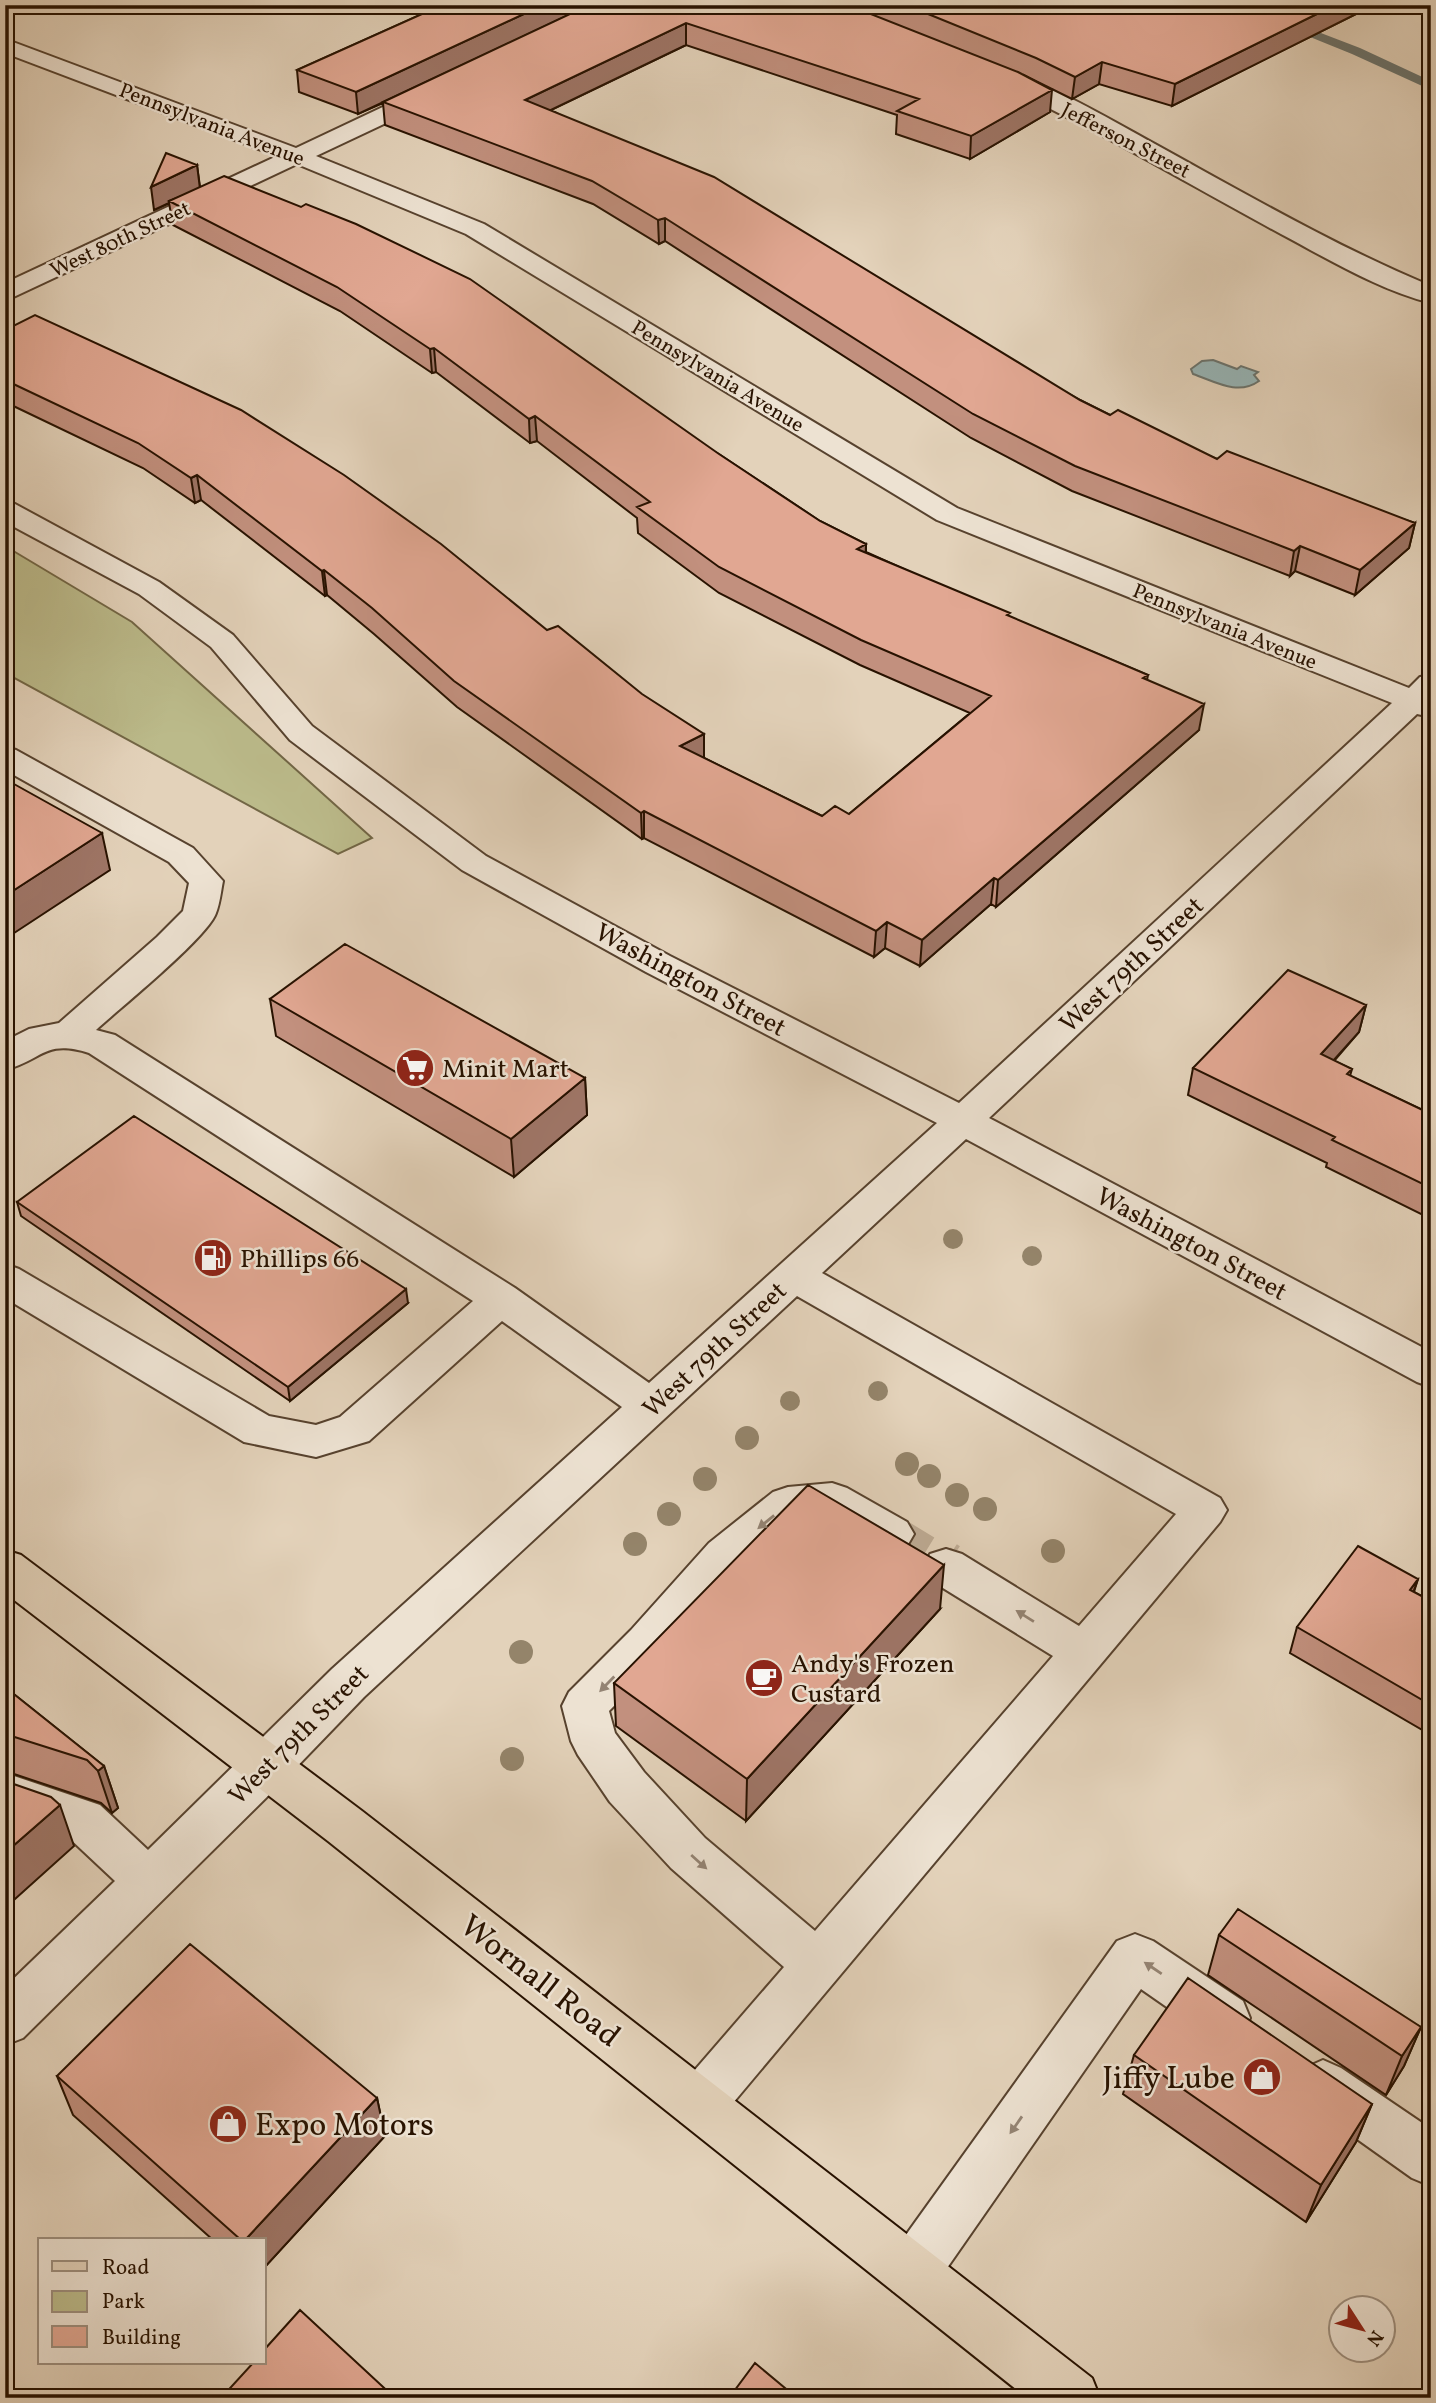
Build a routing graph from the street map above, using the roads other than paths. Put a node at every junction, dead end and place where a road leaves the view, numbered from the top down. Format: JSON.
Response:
{"nodes":[{"id":1,"x":5,"y":45,"type":"edge"},
{"id":2,"x":987,"y":72,"type":"edge"},
{"id":3,"x":456,"y":81,"type":"edge"},
{"id":4,"x":297,"y":156,"type":"junction"},
{"id":5,"x":5,"y":293,"type":"edge"},
{"id":6,"x":1431,"y":295,"type":"edge"},
{"id":7,"x":5,"y":510,"type":"edge"},
{"id":8,"x":1425,"y":698,"type":"edge"},
{"id":9,"x":5,"y":757,"type":"edge"},
{"id":10,"x":70,"y":1033,"type":"junction"},
{"id":11,"x":5,"y":1058,"type":"edge"},
{"id":12,"x":963,"y":1121,"type":"junction"},
{"id":13,"x":794,"y":1276,"type":"junction"},
{"id":14,"x":5,"y":1279,"type":"edge"},
{"id":15,"x":501,"y":1299,"type":"junction"},
{"id":16,"x":1431,"y":1371,"type":"edge"},
{"id":17,"x":652,"y":1407,"type":"junction"},
{"id":18,"x":892,"y":1534,"type":"tunnel mouth"},
{"id":19,"x":946,"y":1567,"type":"tunnel mouth"},
{"id":20,"x":5,"y":1568,"type":"edge"},
{"id":21,"x":1083,"y":1652,"type":"junction"},
{"id":22,"x":267,"y":1766,"type":"junction"},
{"id":23,"x":6,"y":1794,"type":"edge"},
{"id":24,"x":149,"y":1882,"type":"junction"},
{"id":25,"x":818,"y":1965,"type":"junction"},
{"id":26,"x":5,"y":2021,"type":"edge"},
{"id":27,"x":699,"y":2104,"type":"junction"},
{"id":28,"x":1431,"y":2160,"type":"edge"},
{"id":29,"x":912,"y":2272,"type":"junction"},
{"id":30,"x":1072,"y":2398,"type":"edge"}],
"edges":[{"from":1,"to":4,"type":"street","name":"Pennsylvania Avenue"},
{"from":2,"to":6,"type":"street","name":"Jefferson Street"},
{"from":3,"to":4,"type":"street","name":"West 80th Street"},
{"from":4,"to":5,"type":"street","name":"West 80th Street"},
{"from":4,"to":8,"type":"street","name":"Pennsylvania Avenue"},
{"from":7,"to":12,"type":"street","name":"Washington Street"},
{"from":8,"to":12,"type":"street","name":"West 79th Street"},
{"from":9,"to":10,"type":"street"},
{"from":10,"to":11,"type":"street"},
{"from":10,"to":15,"type":"street"},
{"from":12,"to":13,"type":"street","name":"West 79th Street"},
{"from":12,"to":16,"type":"street","name":"Washington Street"},
{"from":13,"to":17,"type":"street","name":"West 79th Street"},
{"from":13,"to":21,"type":"street"},
{"from":14,"to":15,"type":"street"},
{"from":15,"to":17,"type":"street"},
{"from":17,"to":22,"type":"street","name":"West 79th Street"},
{"from":18,"to":25,"type":"street","one_way":true},
{"from":21,"to":19,"type":"street","one_way":true},
{"from":20,"to":22,"type":"main road","name":"Wornall Road"},
{"from":21,"to":25,"type":"street"},
{"from":22,"to":24,"type":"street","name":"West 79th Street"},
{"from":22,"to":27,"type":"main road","name":"Wornall Road"},
{"from":23,"to":24,"type":"street"},
{"from":24,"to":26,"type":"street","name":"West 79th Street"},
{"from":25,"to":27,"type":"street"},
{"from":27,"to":29,"type":"main road","name":"Wornall Road"},
{"from":28,"to":29,"type":"street","one_way":true},
{"from":29,"to":30,"type":"main road","name":"Wornall Road"}]}
